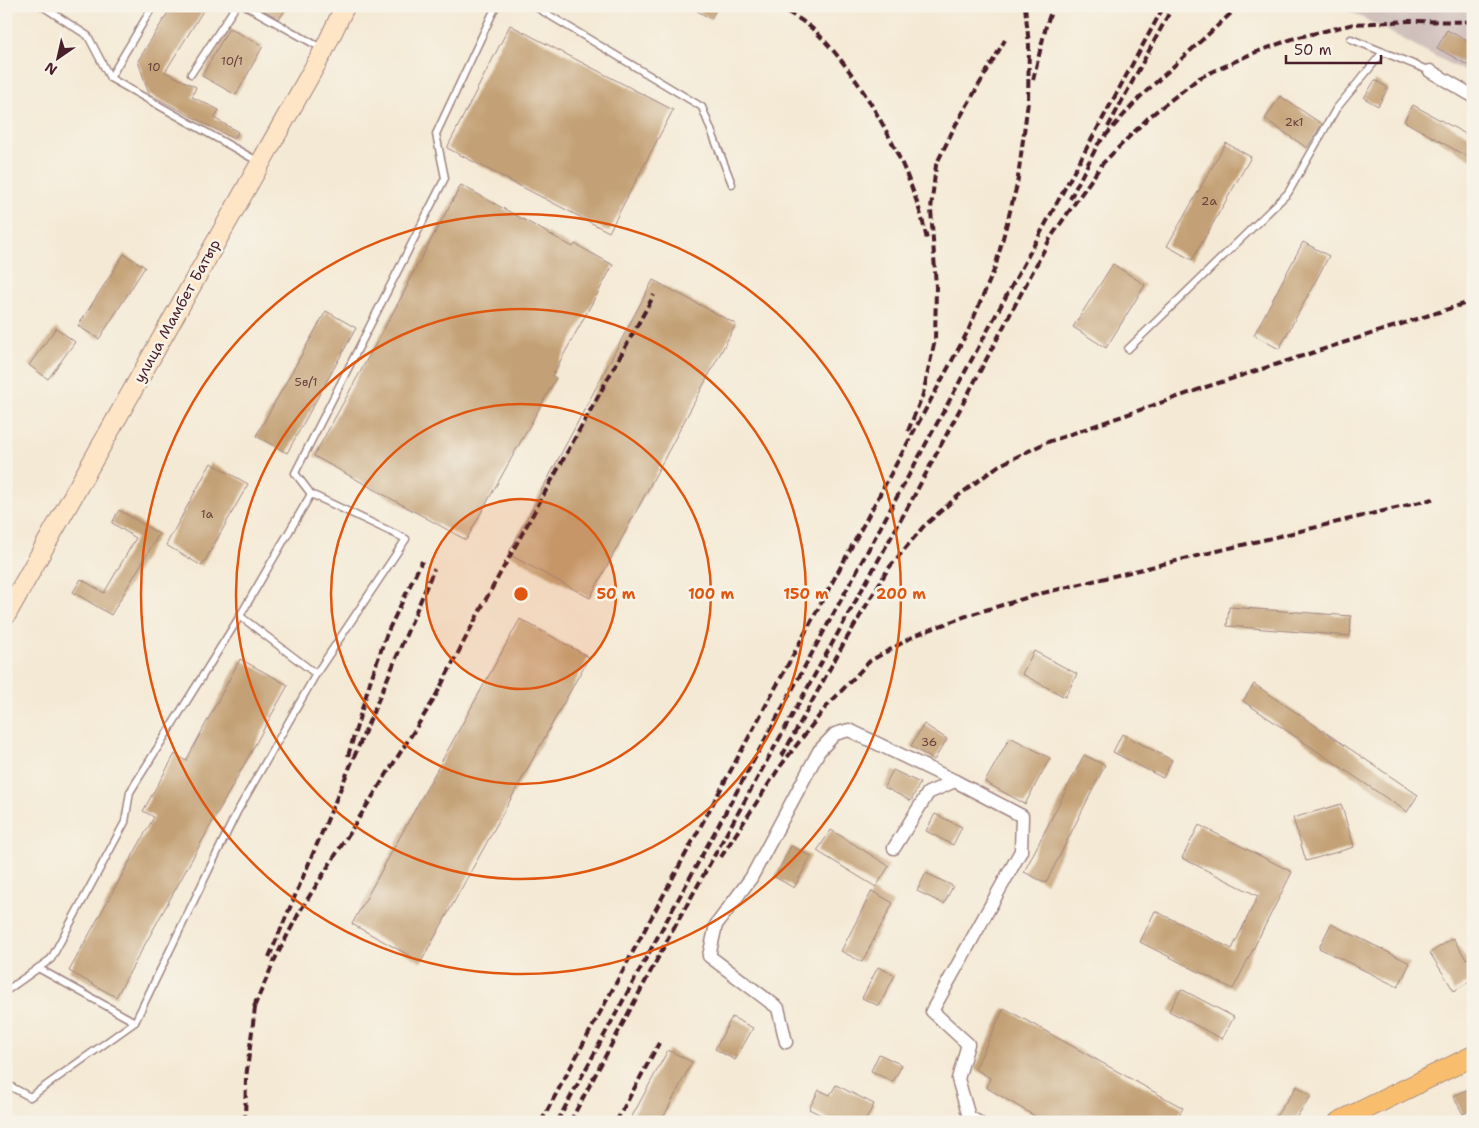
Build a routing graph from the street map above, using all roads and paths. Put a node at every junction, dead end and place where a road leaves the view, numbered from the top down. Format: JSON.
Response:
{"nodes":[{"id":1,"x":42,"y":6,"type":"edge"},
{"id":2,"x":153,"y":6,"type":"edge"},
{"id":3,"x":236,"y":6,"type":"edge"},
{"id":4,"x":246,"y":6,"type":"edge"},
{"id":5,"x":345,"y":6,"type":"edge"},
{"id":6,"x":496,"y":6,"type":"edge"},
{"id":7,"x":534,"y":6,"type":"edge"},
{"id":8,"x":1351,"y":39,"type":"dead end"},
{"id":9,"x":324,"y":50,"type":"junction"},
{"id":10,"x":1383,"y":52,"type":"junction"},
{"id":11,"x":1430,"y":71,"type":"joint"},
{"id":12,"x":191,"y":74,"type":"dead end"},
{"id":13,"x":110,"y":78,"type":"junction"},
{"id":14,"x":1473,"y":96,"type":"edge"},
{"id":15,"x":260,"y":163,"type":"junction"},
{"id":16,"x":732,"y":184,"type":"dead end"},
{"id":17,"x":1128,"y":349,"type":"dead end"},
{"id":18,"x":311,"y":494,"type":"junction"},
{"id":19,"x":6,"y":615,"type":"edge"},
{"id":20,"x":240,"y":616,"type":"junction"},
{"id":21,"x":316,"y":674,"type":"junction"},
{"id":22,"x":954,"y":782,"type":"junction"},
{"id":23,"x":894,"y":848,"type":"dead end"},
{"id":24,"x":38,"y":968,"type":"junction"},
{"id":25,"x":6,"y":991,"type":"edge"},
{"id":26,"x":135,"y":1022,"type":"junction"},
{"id":27,"x":786,"y":1042,"type":"dead end"},
{"id":28,"x":1473,"y":1056,"type":"edge"},
{"id":29,"x":6,"y":1084,"type":"edge"},
{"id":30,"x":978,"y":1122,"type":"edge"},
{"id":31,"x":1339,"y":1122,"type":"edge"}],
"edges":[{"from":1,"to":13,"type":"lane"},
{"from":2,"to":13,"type":"lane"},
{"from":3,"to":12,"type":"lane"},
{"from":4,"to":9,"type":"lane"},
{"from":5,"to":9,"type":"main road","name":"улица Мамбет Батыр"},
{"from":6,"to":18,"type":"lane"},
{"from":7,"to":16,"type":"lane"},
{"from":8,"to":10,"type":"lane"},
{"from":9,"to":15,"type":"main road","name":"улица Мамбет Батыр"},
{"from":10,"to":11,"type":"lane"},
{"from":10,"to":17,"type":"lane"},
{"from":11,"to":14,"type":"street"},
{"from":13,"to":15,"type":"lane"},
{"from":15,"to":19,"type":"main road","name":"улица Мамбет Батыр"},
{"from":18,"to":20,"type":"lane"},
{"from":18,"to":21,"type":"lane"},
{"from":20,"to":21,"type":"lane"},
{"from":20,"to":24,"type":"lane"},
{"from":21,"to":26,"type":"lane"},
{"from":22,"to":23,"type":"street"},
{"from":22,"to":27,"type":"street"},
{"from":22,"to":30,"type":"street"},
{"from":24,"to":25,"type":"lane"},
{"from":24,"to":26,"type":"lane"},
{"from":26,"to":29,"type":"lane"},
{"from":28,"to":31,"type":"main road"}]}
